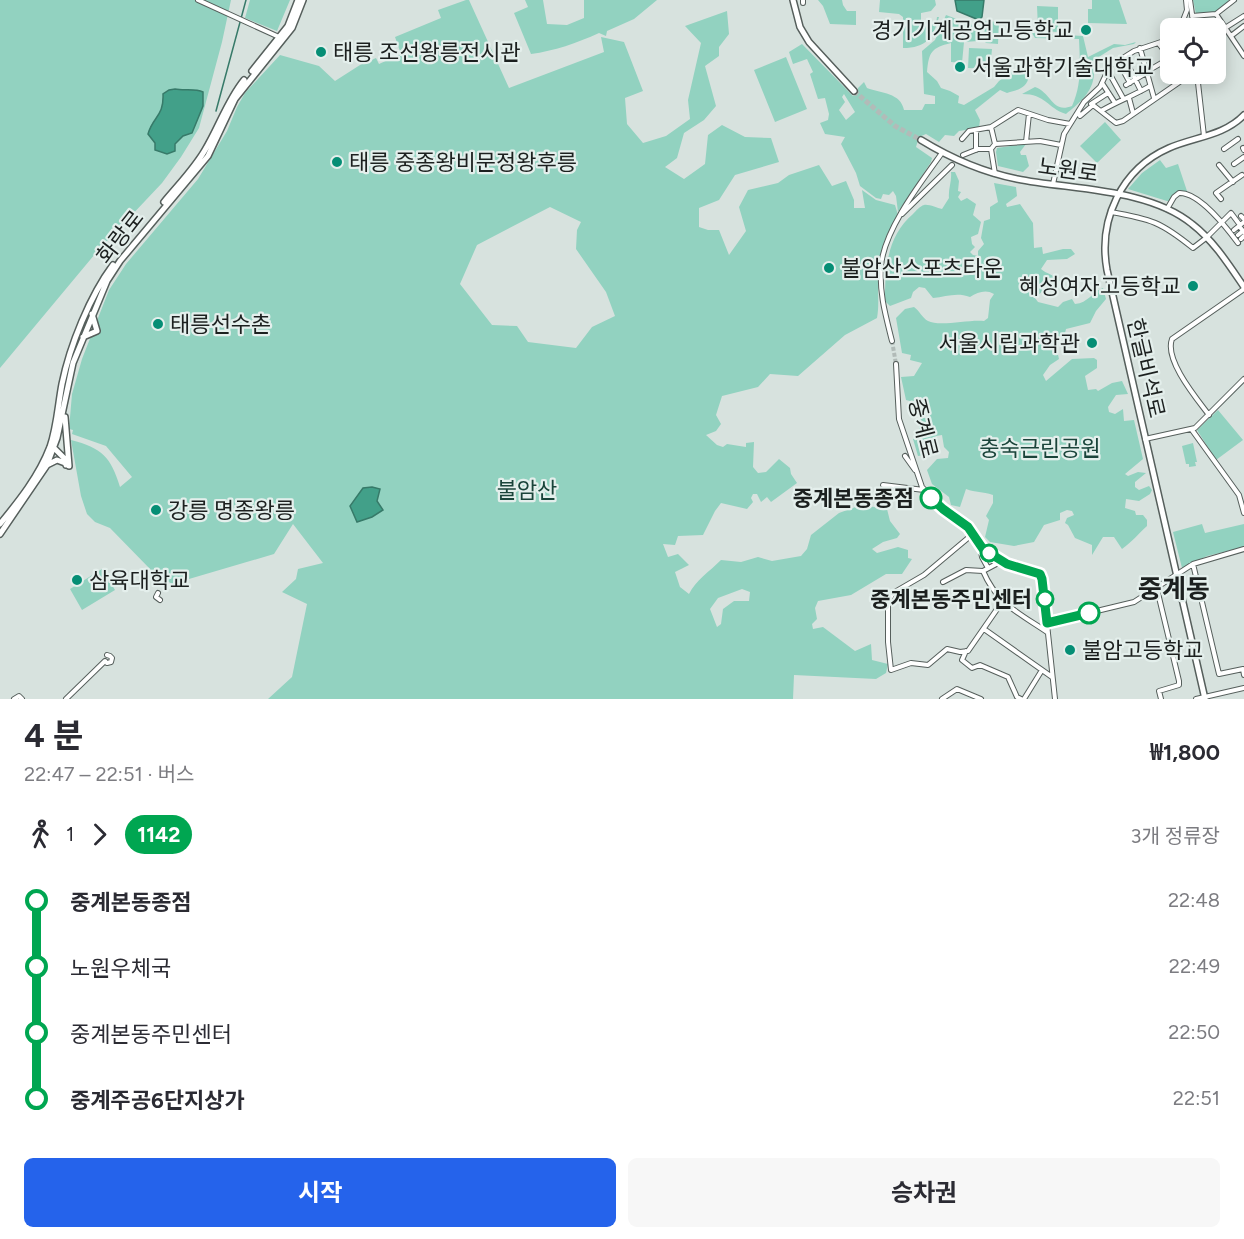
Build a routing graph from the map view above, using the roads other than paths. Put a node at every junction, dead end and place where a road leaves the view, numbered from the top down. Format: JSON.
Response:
{"nodes":[{"id":1,"x":198,"y":0,"type":"edge"},
{"id":2,"x":301,"y":0,"type":"edge"},
{"id":3,"x":793,"y":0,"type":"edge"},
{"id":4,"x":1188,"y":0,"type":"edge"},
{"id":5,"x":1231,"y":1,"type":"edge"},
{"id":6,"x":1216,"y":14,"type":"junction"},
{"id":7,"x":1192,"y":16,"type":"joint"},
{"id":8,"x":1244,"y":16,"type":"edge"},
{"id":9,"x":1184,"y":18,"type":"edge"},
{"id":10,"x":1219,"y":18,"type":"edge"},
{"id":11,"x":1244,"y":26,"type":"edge"},
{"id":12,"x":1226,"y":27,"type":"edge"},
{"id":13,"x":1226,"y":29,"type":"edge"},
{"id":14,"x":1231,"y":36,"type":"junction"},
{"id":15,"x":281,"y":38,"type":"junction"},
{"id":16,"x":1159,"y":44,"type":"edge"},
{"id":17,"x":1140,"y":48,"type":"junction"},
{"id":18,"x":1244,"y":56,"type":"edge"},
{"id":19,"x":1160,"y":64,"type":"edge"},
{"id":20,"x":1108,"y":71,"type":"junction"},
{"id":21,"x":1146,"y":72,"type":"junction"},
{"id":22,"x":1136,"y":79,"type":"junction"},
{"id":23,"x":1102,"y":83,"type":"junction"},
{"id":24,"x":1176,"y":84,"type":"edge"},
{"id":25,"x":1198,"y":84,"type":"edge"},
{"id":26,"x":1150,"y":86,"type":"junction"},
{"id":27,"x":854,"y":91,"type":"tunnel mouth"},
{"id":28,"x":1141,"y":91,"type":"junction"},
{"id":29,"x":1108,"y":93,"type":"junction"},
{"id":30,"x":1123,"y":98,"type":"junction"},
{"id":31,"x":1129,"y":98,"type":"junction"},
{"id":32,"x":1154,"y":98,"type":"junction"},
{"id":33,"x":1087,"y":99,"type":"junction"},
{"id":34,"x":1115,"y":103,"type":"junction"},
{"id":35,"x":1092,"y":105,"type":"junction"},
{"id":36,"x":1077,"y":111,"type":"junction"},
{"id":37,"x":1101,"y":111,"type":"junction"},
{"id":38,"x":1133,"y":113,"type":"junction"},
{"id":39,"x":1029,"y":114,"type":"junction"},
{"id":40,"x":1244,"y":115,"type":"edge"},
{"id":41,"x":1070,"y":124,"type":"junction"},
{"id":42,"x":991,"y":127,"type":"junction"},
{"id":43,"x":976,"y":130,"type":"junction"},
{"id":44,"x":1204,"y":136,"type":"junction"},
{"id":45,"x":962,"y":139,"type":"dead end"},
{"id":46,"x":1239,"y":139,"type":"dead end"},
{"id":47,"x":921,"y":140,"type":"tunnel mouth"},
{"id":48,"x":1026,"y":142,"type":"junction"},
{"id":49,"x":995,"y":144,"type":"junction"},
{"id":50,"x":1061,"y":145,"type":"junction"},
{"id":51,"x":991,"y":149,"type":"junction"},
{"id":52,"x":1224,"y":149,"type":"dead end"},
{"id":53,"x":976,"y":150,"type":"junction"},
{"id":54,"x":942,"y":153,"type":"junction"},
{"id":55,"x":963,"y":155,"type":"dead end"},
{"id":56,"x":1244,"y":157,"type":"edge"},
{"id":57,"x":1234,"y":164,"type":"dead end"},
{"id":58,"x":952,"y":165,"type":"dead end"},
{"id":59,"x":1219,"y":165,"type":"dead end"},
{"id":60,"x":995,"y":174,"type":"junction"},
{"id":61,"x":1242,"y":175,"type":"dead end"},
{"id":62,"x":1233,"y":182,"type":"junction"},
{"id":63,"x":1053,"y":184,"type":"junction"},
{"id":64,"x":1118,"y":194,"type":"junction"},
{"id":65,"x":1221,"y":199,"type":"dead end"},
{"id":66,"x":1167,"y":209,"type":"junction"},
{"id":67,"x":1111,"y":212,"type":"junction"},
{"id":68,"x":902,"y":215,"type":"junction"},
{"id":69,"x":1222,"y":222,"type":"junction"},
{"id":70,"x":1242,"y":222,"type":"edge"},
{"id":71,"x":1234,"y":230,"type":"dead end"},
{"id":72,"x":1241,"y":236,"type":"edge"},
{"id":73,"x":1206,"y":238,"type":"junction"},
{"id":74,"x":1244,"y":288,"type":"edge"},
{"id":75,"x":93,"y":298,"type":"junction"},
{"id":76,"x":92,"y":315,"type":"junction"},
{"id":77,"x":80,"y":337,"type":"junction"},
{"id":78,"x":892,"y":341,"type":"tunnel mouth"},
{"id":79,"x":896,"y":364,"type":"tunnel mouth"},
{"id":80,"x":1244,"y":379,"type":"edge"},
{"id":81,"x":65,"y":396,"type":"junction"},
{"id":82,"x":1209,"y":415,"type":"junction"},
{"id":83,"x":1192,"y":430,"type":"junction"},
{"id":84,"x":53,"y":437,"type":"junction"},
{"id":85,"x":1146,"y":439,"type":"junction"},
{"id":86,"x":54,"y":450,"type":"junction"},
{"id":87,"x":905,"y":456,"type":"dead end"},
{"id":88,"x":45,"y":458,"type":"junction"},
{"id":89,"x":47,"y":465,"type":"junction"},
{"id":90,"x":68,"y":467,"type":"junction"},
{"id":91,"x":916,"y":471,"type":"junction"},
{"id":92,"x":883,"y":485,"type":"dead end"},
{"id":93,"x":925,"y":491,"type":"junction"},
{"id":94,"x":1244,"y":492,"type":"edge"},
{"id":95,"x":1239,"y":495,"type":"junction"},
{"id":96,"x":1244,"y":513,"type":"edge"},
{"id":97,"x":9,"y":517,"type":"junction"},
{"id":98,"x":0,"y":526,"type":"edge"},
{"id":99,"x":974,"y":533,"type":"junction"},
{"id":100,"x":0,"y":534,"type":"edge"},
{"id":101,"x":0,"y":540,"type":"edge"},
{"id":102,"x":980,"y":545,"type":"junction"},
{"id":103,"x":1244,"y":549,"type":"edge"},
{"id":104,"x":1002,"y":561,"type":"junction"},
{"id":105,"x":1193,"y":564,"type":"junction"},
{"id":106,"x":986,"y":570,"type":"junction"},
{"id":107,"x":1177,"y":574,"type":"junction"},
{"id":108,"x":943,"y":582,"type":"dead end"},
{"id":109,"x":1157,"y":588,"type":"junction"},
{"id":110,"x":158,"y":593,"type":"dead end"},
{"id":111,"x":160,"y":600,"type":"dead end"},
{"id":112,"x":1002,"y":602,"type":"junction"},
{"id":113,"x":1047,"y":623,"type":"junction"},
{"id":114,"x":984,"y":629,"type":"junction"},
{"id":115,"x":1048,"y":633,"type":"junction"},
{"id":116,"x":966,"y":651,"type":"junction"},
{"id":117,"x":105,"y":661,"type":"dead end"},
{"id":118,"x":1042,"y":670,"type":"junction"},
{"id":119,"x":1244,"y":675,"type":"edge"},
{"id":120,"x":1053,"y":678,"type":"junction"},
{"id":121,"x":1244,"y":688,"type":"edge"},
{"id":122,"x":961,"y":690,"type":"junction"},
{"id":123,"x":1021,"y":698,"type":"edge"},
{"id":124,"x":1205,"y":698,"type":"edge"},
{"id":125,"x":14,"y":699,"type":"edge"},
{"id":126,"x":22,"y":699,"type":"edge"},
{"id":127,"x":66,"y":699,"type":"edge"},
{"id":128,"x":942,"y":699,"type":"edge"},
{"id":129,"x":960,"y":699,"type":"edge"},
{"id":130,"x":981,"y":699,"type":"edge"},
{"id":131,"x":1055,"y":699,"type":"edge"},
{"id":132,"x":1161,"y":699,"type":"edge"},
{"id":133,"x":1196,"y":699,"type":"edge"}],
"edges":[{"from":1,"to":15,"type":"street"},
{"from":2,"to":15,"type":"main road","name":"화랑로"},
{"from":3,"to":27,"type":"main road"},
{"from":4,"to":7,"type":"street"},
{"from":4,"to":9,"type":"street"},
{"from":5,"to":6,"type":"street"},
{"from":6,"to":7,"type":"street"},
{"from":6,"to":10,"type":"street"},
{"from":8,"to":12,"type":"street"},
{"from":11,"to":14,"type":"street"},
{"from":13,"to":14,"type":"street"},
{"from":14,"to":18,"type":"street"},
{"from":15,"to":75,"type":"main road","name":"화랑로"},
{"from":15,"to":76,"type":"main road","name":"화랑로"},
{"from":16,"to":17,"type":"street"},
{"from":17,"to":20,"type":"street"},
{"from":17,"to":21,"type":"street"},
{"from":19,"to":21,"type":"street"},
{"from":20,"to":23,"type":"street"},
{"from":20,"to":30,"type":"street"},
{"from":21,"to":22,"type":"street"},
{"from":21,"to":26,"type":"street"},
{"from":22,"to":22,"type":"street"},
{"from":22,"to":28,"type":"street"},
{"from":23,"to":29,"type":"street"},
{"from":23,"to":33,"type":"street"},
{"from":24,"to":32,"type":"street"},
{"from":25,"to":44,"type":"street"},
{"from":26,"to":28,"type":"street"},
{"from":26,"to":32,"type":"street"},
{"from":28,"to":31,"type":"street"},
{"from":29,"to":34,"type":"street"},
{"from":29,"to":35,"type":"street"},
{"from":30,"to":31,"type":"street"},
{"from":30,"to":34,"type":"street"},
{"from":31,"to":38,"type":"street"},
{"from":32,"to":38,"type":"street"},
{"from":33,"to":35,"type":"street"},
{"from":33,"to":36,"type":"street"},
{"from":34,"to":37,"type":"street"},
{"from":35,"to":36,"type":"street"},
{"from":35,"to":37,"type":"street"},
{"from":36,"to":41,"type":"street"},
{"from":37,"to":38,"type":"street"},
{"from":39,"to":41,"type":"street"},
{"from":39,"to":42,"type":"street"},
{"from":39,"to":48,"type":"street"},
{"from":40,"to":44,"type":"main road","name":"한글비석로"},
{"from":41,"to":50,"type":"street"},
{"from":42,"to":43,"type":"street"},
{"from":42,"to":49,"type":"street"},
{"from":43,"to":45,"type":"street"},
{"from":43,"to":53,"type":"street"},
{"from":44,"to":64,"type":"main road","name":"한글비석로"},
{"from":46,"to":52,"type":"street"},
{"from":47,"to":54,"type":"main road","name":"노원로"},
{"from":48,"to":49,"type":"street"},
{"from":48,"to":50,"type":"street"},
{"from":49,"to":51,"type":"street"},
{"from":50,"to":63,"type":"street"},
{"from":51,"to":53,"type":"street"},
{"from":51,"to":60,"type":"street"},
{"from":53,"to":55,"type":"street"},
{"from":54,"to":60,"type":"main road","name":"노원로"},
{"from":54,"to":68,"type":"street"},
{"from":56,"to":57,"type":"street"},
{"from":58,"to":68,"type":"street"},
{"from":59,"to":62,"type":"street"},
{"from":60,"to":63,"type":"main road","name":"노원로"},
{"from":61,"to":62,"type":"street"},
{"from":62,"to":65,"type":"street"},
{"from":63,"to":64,"type":"main road","name":"노원로"},
{"from":64,"to":66,"type":"main road","name":"노원로"},
{"from":64,"to":67,"type":"main road","name":"한글비석로"},
{"from":66,"to":69,"type":"street"},
{"from":66,"to":73,"type":"main road","name":"노원로"},
{"from":67,"to":73,"type":"street"},
{"from":67,"to":85,"type":"main road","name":"한글비석로"},
{"from":68,"to":78,"type":"street"},
{"from":69,"to":70,"type":"street"},
{"from":69,"to":72,"type":"street"},
{"from":69,"to":73,"type":"street"},
{"from":70,"to":71,"type":"street"},
{"from":70,"to":72,"type":"street"},
{"from":73,"to":74,"type":"main road","name":"노원로"},
{"from":74,"to":82,"type":"street"},
{"from":75,"to":76,"type":"main road"},
{"from":75,"to":77,"type":"main road","name":"화랑로"},
{"from":76,"to":77,"type":"main road","name":"화랑로"},
{"from":76,"to":77,"type":"main road"},
{"from":77,"to":81,"type":"main road"},
{"from":77,"to":84,"type":"main road","name":"화랑로"},
{"from":79,"to":91,"type":"street","name":"중계로"},
{"from":80,"to":82,"type":"street"},
{"from":81,"to":86,"type":"main road"},
{"from":81,"to":90,"type":"main road"},
{"from":82,"to":83,"type":"street"},
{"from":83,"to":85,"type":"street"},
{"from":83,"to":95,"type":"street"},
{"from":84,"to":86,"type":"main road"},
{"from":84,"to":88,"type":"main road","name":"화랑로"},
{"from":85,"to":107,"type":"main road","name":"한글비석로"},
{"from":86,"to":88,"type":"main road"},
{"from":86,"to":89,"type":"main road"},
{"from":86,"to":90,"type":"main road"},
{"from":87,"to":91,"type":"street"},
{"from":88,"to":97,"type":"main road","name":"화랑로"},
{"from":89,"to":90,"type":"main road"},
{"from":89,"to":97,"type":"main road"},
{"from":91,"to":93,"type":"street","name":"중계로"},
{"from":92,"to":93,"type":"street"},
{"from":93,"to":99,"type":"street","name":"중계로"},
{"from":94,"to":95,"type":"street"},
{"from":95,"to":96,"type":"street"},
{"from":97,"to":98,"type":"main road"},
{"from":97,"to":100,"type":"main road"},
{"from":97,"to":101,"type":"main road"},
{"from":99,"to":102,"type":"street","name":"중계로"},
{"from":99,"to":116,"type":"street"},
{"from":102,"to":104,"type":"street","name":"중계로"},
{"from":102,"to":106,"type":"street","name":"중계로"},
{"from":103,"to":105,"type":"street"},
{"from":104,"to":106,"type":"street"},
{"from":104,"to":113,"type":"street","name":"중계로"},
{"from":105,"to":107,"type":"street"},
{"from":105,"to":119,"type":"street"},
{"from":106,"to":108,"type":"street"},
{"from":106,"to":112,"type":"street","name":"중계로"},
{"from":107,"to":109,"type":"street"},
{"from":107,"to":124,"type":"main road","name":"한글비석로"},
{"from":109,"to":113,"type":"street"},
{"from":109,"to":132,"type":"street"},
{"from":110,"to":111,"type":"street"},
{"from":112,"to":114,"type":"street"},
{"from":112,"to":115,"type":"street"},
{"from":113,"to":115,"type":"street","name":"중계로"},
{"from":114,"to":116,"type":"street"},
{"from":114,"to":118,"type":"street"},
{"from":115,"to":120,"type":"street","name":"중계로"},
{"from":116,"to":123,"type":"street"},
{"from":117,"to":127,"type":"street"},
{"from":118,"to":120,"type":"street"},
{"from":118,"to":123,"type":"street"},
{"from":120,"to":131,"type":"street","name":"중계로"},
{"from":121,"to":124,"type":"street"},
{"from":122,"to":128,"type":"street"},
{"from":122,"to":129,"type":"street"},
{"from":122,"to":130,"type":"street"},
{"from":124,"to":133,"type":"street"},
{"from":125,"to":126,"type":"street"}]}
